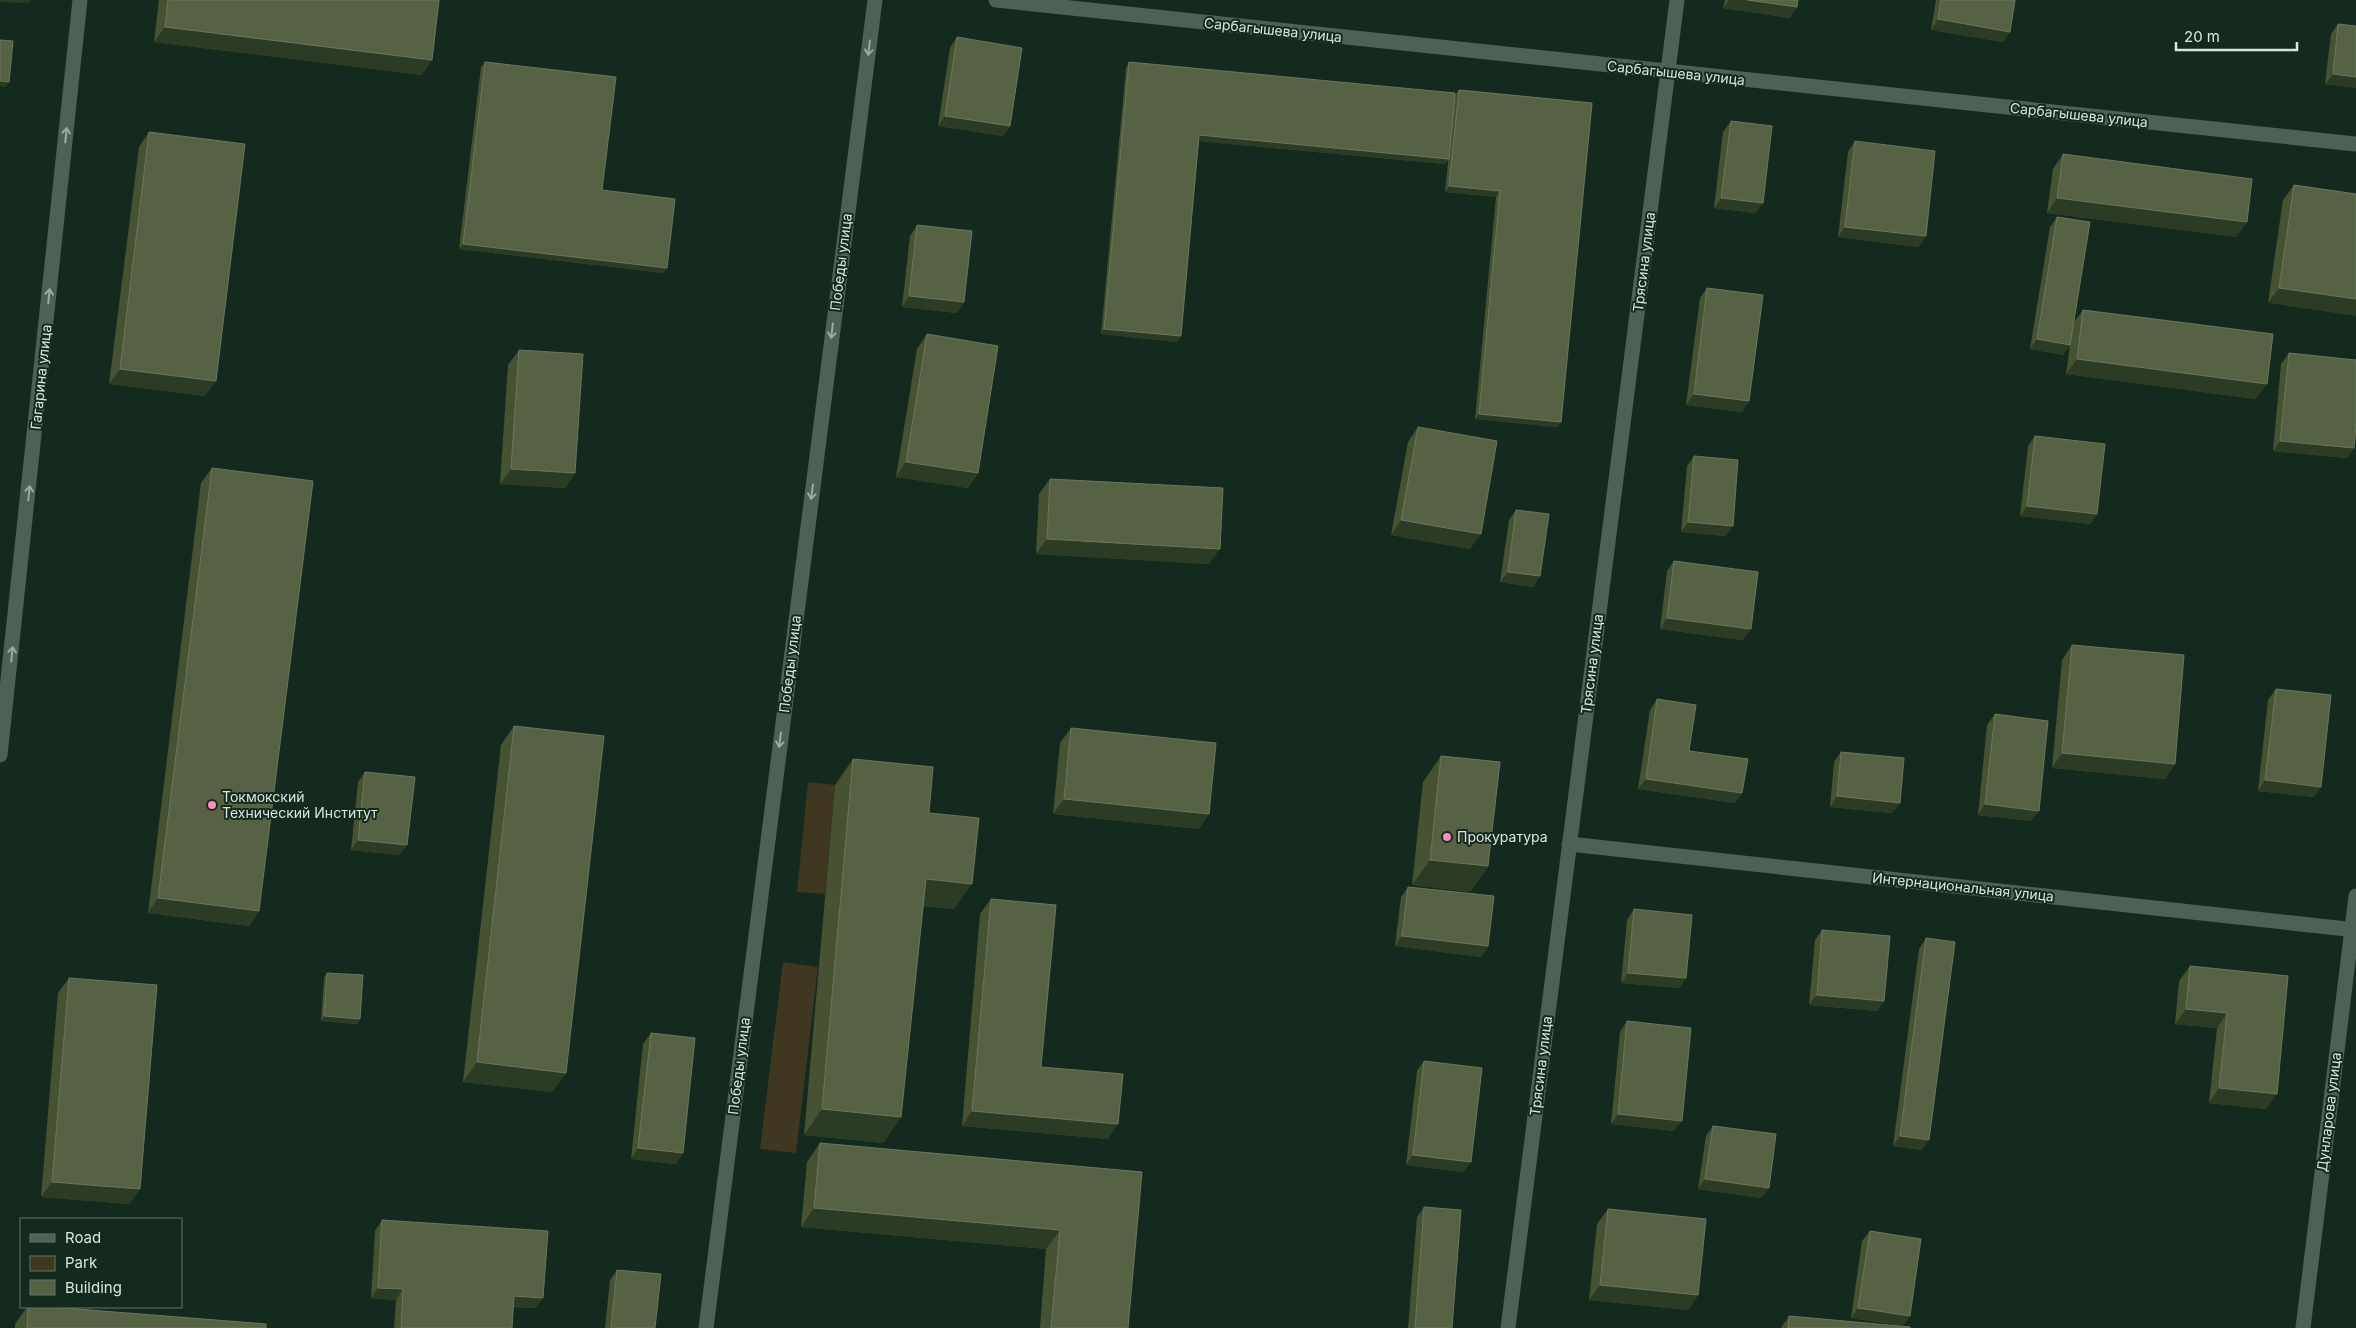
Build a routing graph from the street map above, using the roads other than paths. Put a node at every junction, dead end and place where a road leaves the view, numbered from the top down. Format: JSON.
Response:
{"nodes":[{"id":1,"x":80,"y":0,"type":"edge"},
{"id":2,"x":875,"y":0,"type":"edge"},
{"id":3,"x":996,"y":0,"type":"edge"},
{"id":4,"x":1677,"y":0,"type":"edge"},
{"id":5,"x":1668,"y":72,"type":"junction"},
{"id":6,"x":2356,"y":144,"type":"edge"},
{"id":7,"x":5,"y":676,"type":"edge"},
{"id":8,"x":0,"y":755,"type":"edge"},
{"id":9,"x":1569,"y":844,"type":"junction"},
{"id":10,"x":2356,"y":896,"type":"edge"},
{"id":11,"x":2354,"y":930,"type":"edge"},
{"id":12,"x":706,"y":1328,"type":"edge"},
{"id":13,"x":1508,"y":1328,"type":"edge"},
{"id":14,"x":2303,"y":1328,"type":"edge"}],
"edges":[{"from":7,"to":1,"type":"street","name":"Гагарина улица","one_way":true},
{"from":2,"to":12,"type":"street","name":"Победы улица","one_way":true},
{"from":3,"to":5,"type":"street","name":"Сарбагышева улица"},
{"from":4,"to":5,"type":"street","name":"Трясина улица"},
{"from":5,"to":6,"type":"street","name":"Сарбагышева улица"},
{"from":5,"to":9,"type":"street","name":"Трясина улица"},
{"from":7,"to":8,"type":"street","name":"Гагарина улица"},
{"from":9,"to":11,"type":"street","name":"Интернациональная улица"},
{"from":9,"to":13,"type":"street","name":"Трясина улица"},
{"from":10,"to":11,"type":"street","name":"Дунларова улица"},
{"from":11,"to":14,"type":"street","name":"Дунларова улица"}]}
